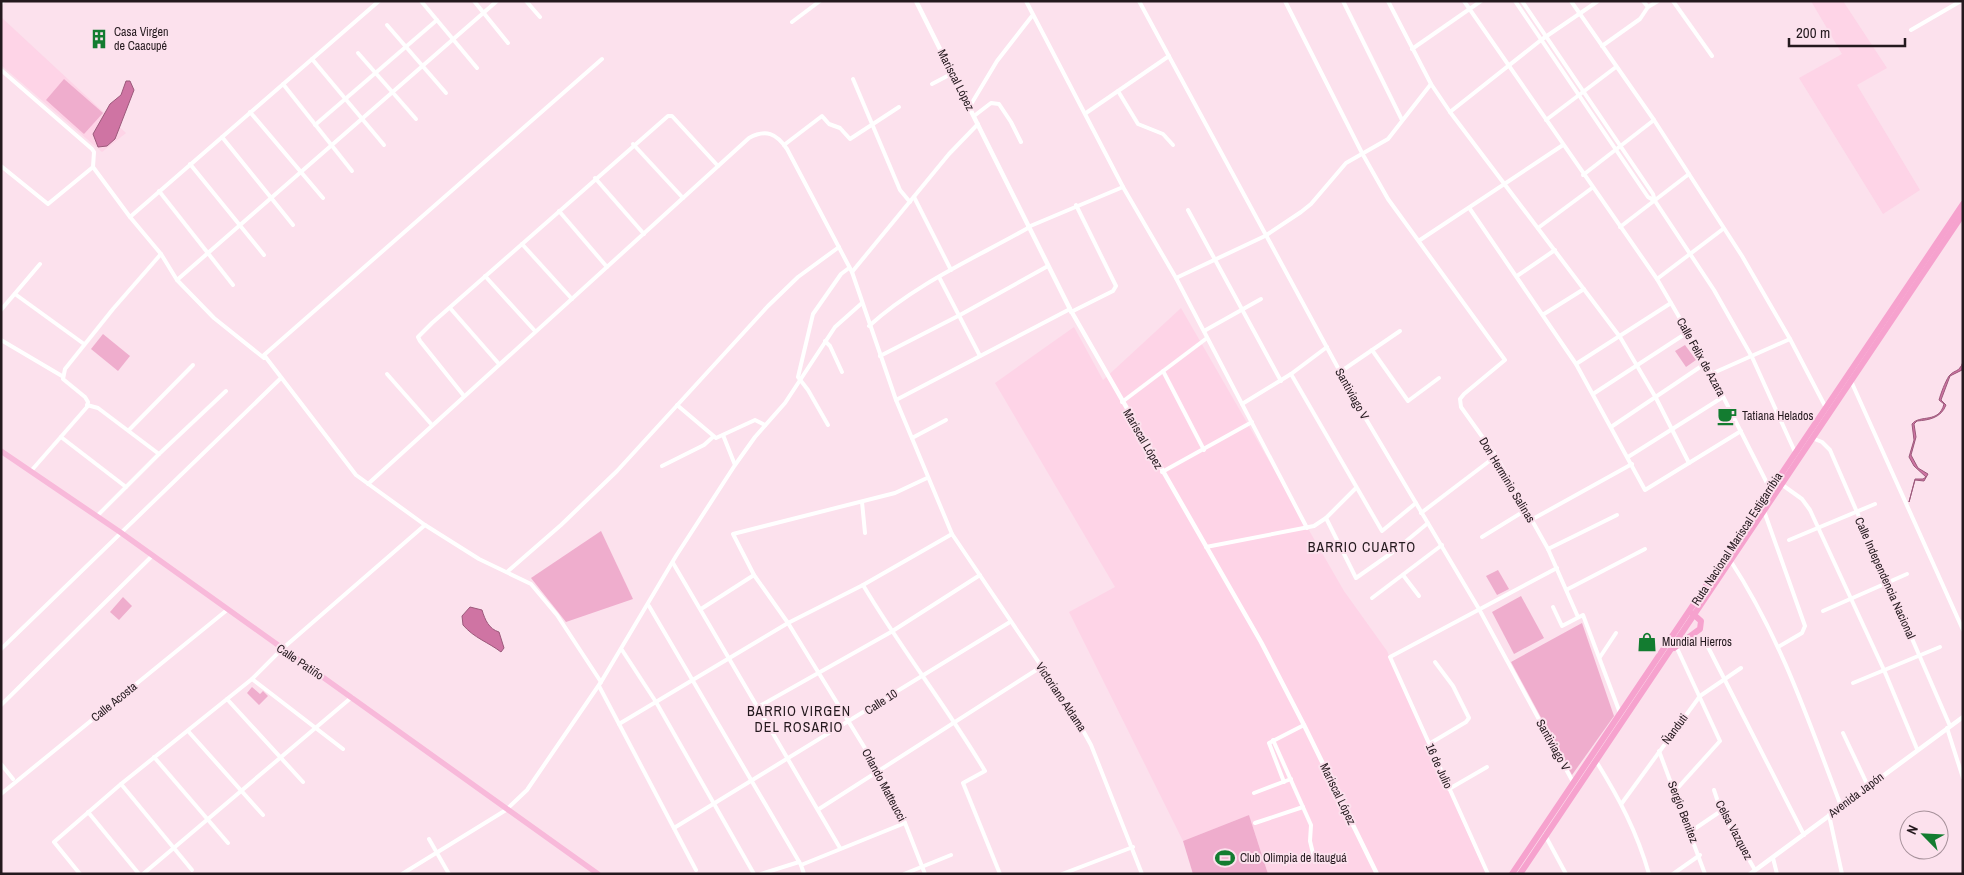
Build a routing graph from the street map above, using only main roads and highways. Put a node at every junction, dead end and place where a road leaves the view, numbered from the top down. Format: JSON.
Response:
{"nodes":[{"id":1,"x":1963,"y":204,"type":"edge"},
{"id":2,"x":1963,"y":214,"type":"edge"},
{"id":3,"x":1,"y":451,"type":"edge"},
{"id":4,"x":1692,"y":613,"type":"junction"},
{"id":5,"x":1668,"y":652,"type":"junction"},
{"id":6,"x":589,"y":871,"type":"edge"},
{"id":7,"x":598,"y":874,"type":"edge"},
{"id":8,"x":1512,"y":874,"type":"edge"},
{"id":9,"x":1520,"y":874,"type":"edge"}],
"edges":[{"from":1,"to":4,"type":"highway","name":"Ruta Nacional Mariscal Estigarribia"},
{"from":2,"to":4,"type":"highway","name":"Ruta Nacional Mariscal Estigarribia"},
{"from":3,"to":6,"type":"main road","name":"Calle Patiño"},
{"from":4,"to":5,"type":"highway","name":"Ruta Nacional Mariscal Estigarribia"},
{"from":4,"to":5,"type":"highway"},
{"from":4,"to":8,"type":"highway","name":"Ruta Nacional Mariscal Estigarribia"},
{"from":5,"to":9,"type":"highway","name":"Ruta Nacional Mariscal Estigarribia"},
{"from":6,"to":7,"type":"main road","name":"Calle Patiño"}]}
